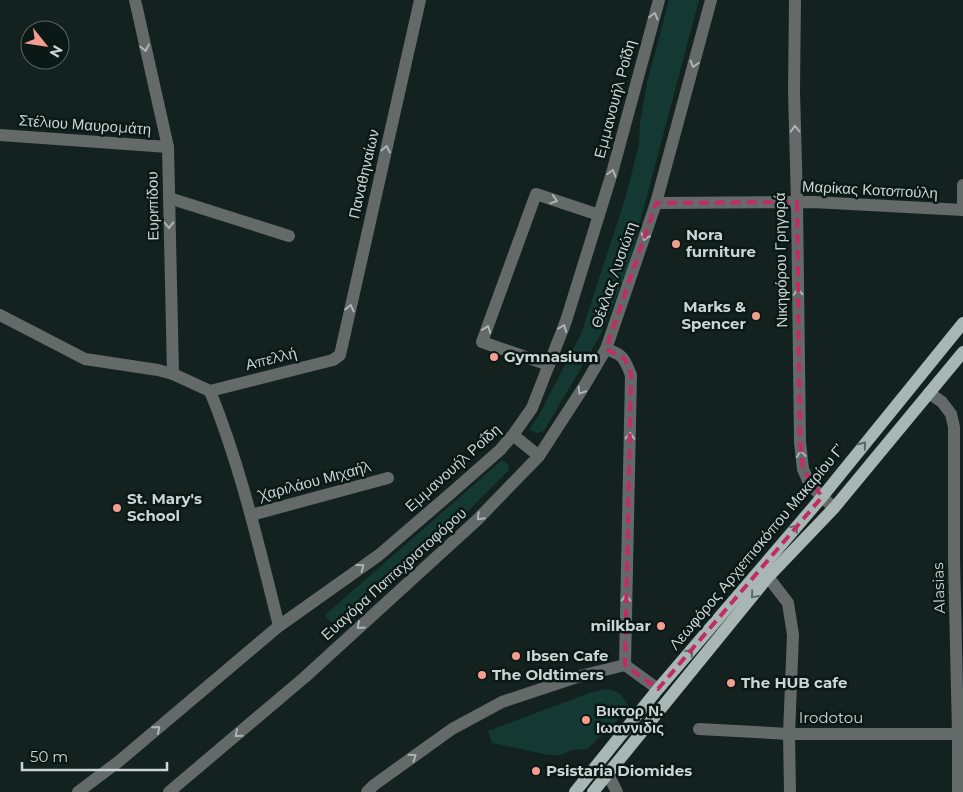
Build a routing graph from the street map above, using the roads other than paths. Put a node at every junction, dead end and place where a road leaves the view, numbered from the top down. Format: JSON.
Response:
{"nodes":[{"id":1,"x":135,"y":0,"type":"edge"},
{"id":2,"x":420,"y":0,"type":"edge"},
{"id":3,"x":659,"y":0,"type":"edge"},
{"id":4,"x":711,"y":0,"type":"edge"},
{"id":5,"x":795,"y":0,"type":"edge"},
{"id":6,"x":0,"y":135,"type":"edge"},
{"id":7,"x":168,"y":147,"type":"junction"},
{"id":8,"x":963,"y":184,"type":"edge"},
{"id":9,"x":169,"y":198,"type":"junction"},
{"id":10,"x":797,"y":202,"type":"junction"},
{"id":11,"x":656,"y":203,"type":"junction"},
{"id":12,"x":963,"y":210,"type":"edge"},
{"id":13,"x":600,"y":215,"type":"junction"},
{"id":14,"x":289,"y":236,"type":"dead end"},
{"id":15,"x":0,"y":315,"type":"edge"},
{"id":16,"x":963,"y":323,"type":"edge"},
{"id":17,"x":606,"y":349,"type":"junction"},
{"id":18,"x":963,"y":352,"type":"edge"},
{"id":19,"x":340,"y":355,"type":"joint"},
{"id":20,"x":549,"y":365,"type":"junction"},
{"id":21,"x":173,"y":374,"type":"junction"},
{"id":22,"x":210,"y":391,"type":"junction"},
{"id":23,"x":929,"y":393,"type":"junction"},
{"id":24,"x":513,"y":435,"type":"junction"},
{"id":25,"x":539,"y":456,"type":"junction"},
{"id":26,"x":388,"y":478,"type":"dead end"},
{"id":27,"x":822,"y":497,"type":"junction"},
{"id":28,"x":834,"y":508,"type":"junction"},
{"id":29,"x":251,"y":515,"type":"junction"},
{"id":30,"x":768,"y":577,"type":"junction"},
{"id":31,"x":959,"y":582,"type":"edge"},
{"id":32,"x":279,"y":626,"type":"junction"},
{"id":33,"x":625,"y":665,"type":"junction"},
{"id":34,"x":658,"y":689,"type":"junction"},
{"id":35,"x":699,"y":729,"type":"dead end"},
{"id":36,"x":789,"y":734,"type":"junction"},
{"id":37,"x":961,"y":734,"type":"edge"},
{"id":38,"x":608,"y":774,"type":"junction"},
{"id":39,"x":78,"y":792,"type":"edge"},
{"id":40,"x":169,"y":792,"type":"edge"},
{"id":41,"x":368,"y":792,"type":"edge"},
{"id":42,"x":575,"y":792,"type":"edge"},
{"id":43,"x":593,"y":792,"type":"edge"},
{"id":44,"x":616,"y":792,"type":"edge"},
{"id":45,"x":790,"y":792,"type":"edge"},
{"id":46,"x":958,"y":792,"type":"edge"}],
"edges":[{"from":1,"to":7,"type":"street","name":"Ευριπίδου","one_way":true},
{"from":19,"to":2,"type":"street","name":"Παναθηναίων","one_way":true},
{"from":13,"to":3,"type":"street","name":"Εμμανουήλ Ροΐδη","one_way":true},
{"from":4,"to":11,"type":"street","name":"Θέκλας Λυσιώτη","one_way":true},
{"from":10,"to":5,"type":"street","name":"Νικηφόρου Γρηγορά","one_way":true},
{"from":6,"to":7,"type":"street","name":"Στέλιου Μαυρομάτη"},
{"from":7,"to":9,"type":"street","name":"Ευριπίδου"},
{"from":8,"to":12,"type":"street"},
{"from":9,"to":14,"type":"street"},
{"from":9,"to":21,"type":"street","name":"Ευριπίδου","one_way":true},
{"from":10,"to":11,"type":"street","name":"Μαρίκας Κοτοπούλη"},
{"from":10,"to":12,"type":"street","name":"Μαρίκας Κοτοπούλη"},
{"from":27,"to":10,"type":"street","name":"Νικηφόρου Γρηγορά","one_way":true},
{"from":11,"to":17,"type":"street","name":"Θέκλας Λυσιώτη","one_way":true},
{"from":20,"to":13,"type":"street","name":"Εμμανουήλ Ροΐδη","one_way":true},
{"from":20,"to":13,"type":"street","one_way":true},
{"from":15,"to":21,"type":"street"},
{"from":27,"to":16,"type":"main road","name":"Λεωφόρος Αρχιεπισκόπου Μακαρίου Γ’","one_way":true},
{"from":17,"to":25,"type":"street","name":"Ευαγόρα Παπαχριστοφόρου","one_way":true},
{"from":33,"to":17,"type":"street","name":"Θέκλας Λυσιώτη","one_way":true},
{"from":18,"to":23,"type":"main road","name":"Λεωφόρος Αρχιεπισκόπου Μακαρίου Γ’"},
{"from":19,"to":22,"type":"street","name":"Απελλή"},
{"from":20,"to":24,"type":"street","name":"Εμμανουήλ Ροΐδη"},
{"from":21,"to":22,"type":"street"},
{"from":22,"to":29,"type":"street"},
{"from":23,"to":28,"type":"main road","name":"Λεωφόρος Αρχιεπισκόπου Μακαρίου Γ’"},
{"from":23,"to":31,"type":"street","name":"Alasias"},
{"from":24,"to":25,"type":"street"},
{"from":32,"to":24,"type":"street","name":"Εμμανουήλ Ροΐδη","one_way":true},
{"from":25,"to":40,"type":"street","name":"Ευαγόρα Παπαχριστοφόρου","one_way":true},
{"from":26,"to":29,"type":"street","name":"Χαριλάου Μιχαήλ"},
{"from":27,"to":28,"type":"street","name":"Νικηφόρου Γρηγορά"},
{"from":34,"to":27,"type":"main road","name":"Λεωφόρος Αρχιεπισκόπου Μακαρίου Γ’","one_way":true},
{"from":28,"to":30,"type":"main road","name":"Λεωφόρος Αρχιεπισκόπου Μακαρίου Γ’"},
{"from":29,"to":32,"type":"street"},
{"from":30,"to":36,"type":"street"},
{"from":30,"to":38,"type":"main road","name":"Λεωφόρος Αρχιεπισκόπου Μακαρίου Γ’","one_way":true},
{"from":31,"to":37,"type":"street","name":"Alasias"},
{"from":39,"to":32,"type":"street","name":"Εμμανουήλ Ροΐδη","one_way":true},
{"from":33,"to":34,"type":"street"},
{"from":41,"to":33,"type":"street","one_way":true},
{"from":34,"to":42,"type":"main road","name":"Λεωφόρος Αρχιεπισκόπου Μακαρίου Γ’"},
{"from":35,"to":36,"type":"street","name":"Irodotou"},
{"from":36,"to":37,"type":"street","name":"Irodotou"},
{"from":36,"to":45,"type":"street"},
{"from":37,"to":46,"type":"street","name":"Alasias"},
{"from":38,"to":43,"type":"main road","name":"Λεωφόρος Αρχιεπισκόπου Μακαρίου Γ’"},
{"from":38,"to":44,"type":"street"}]}
